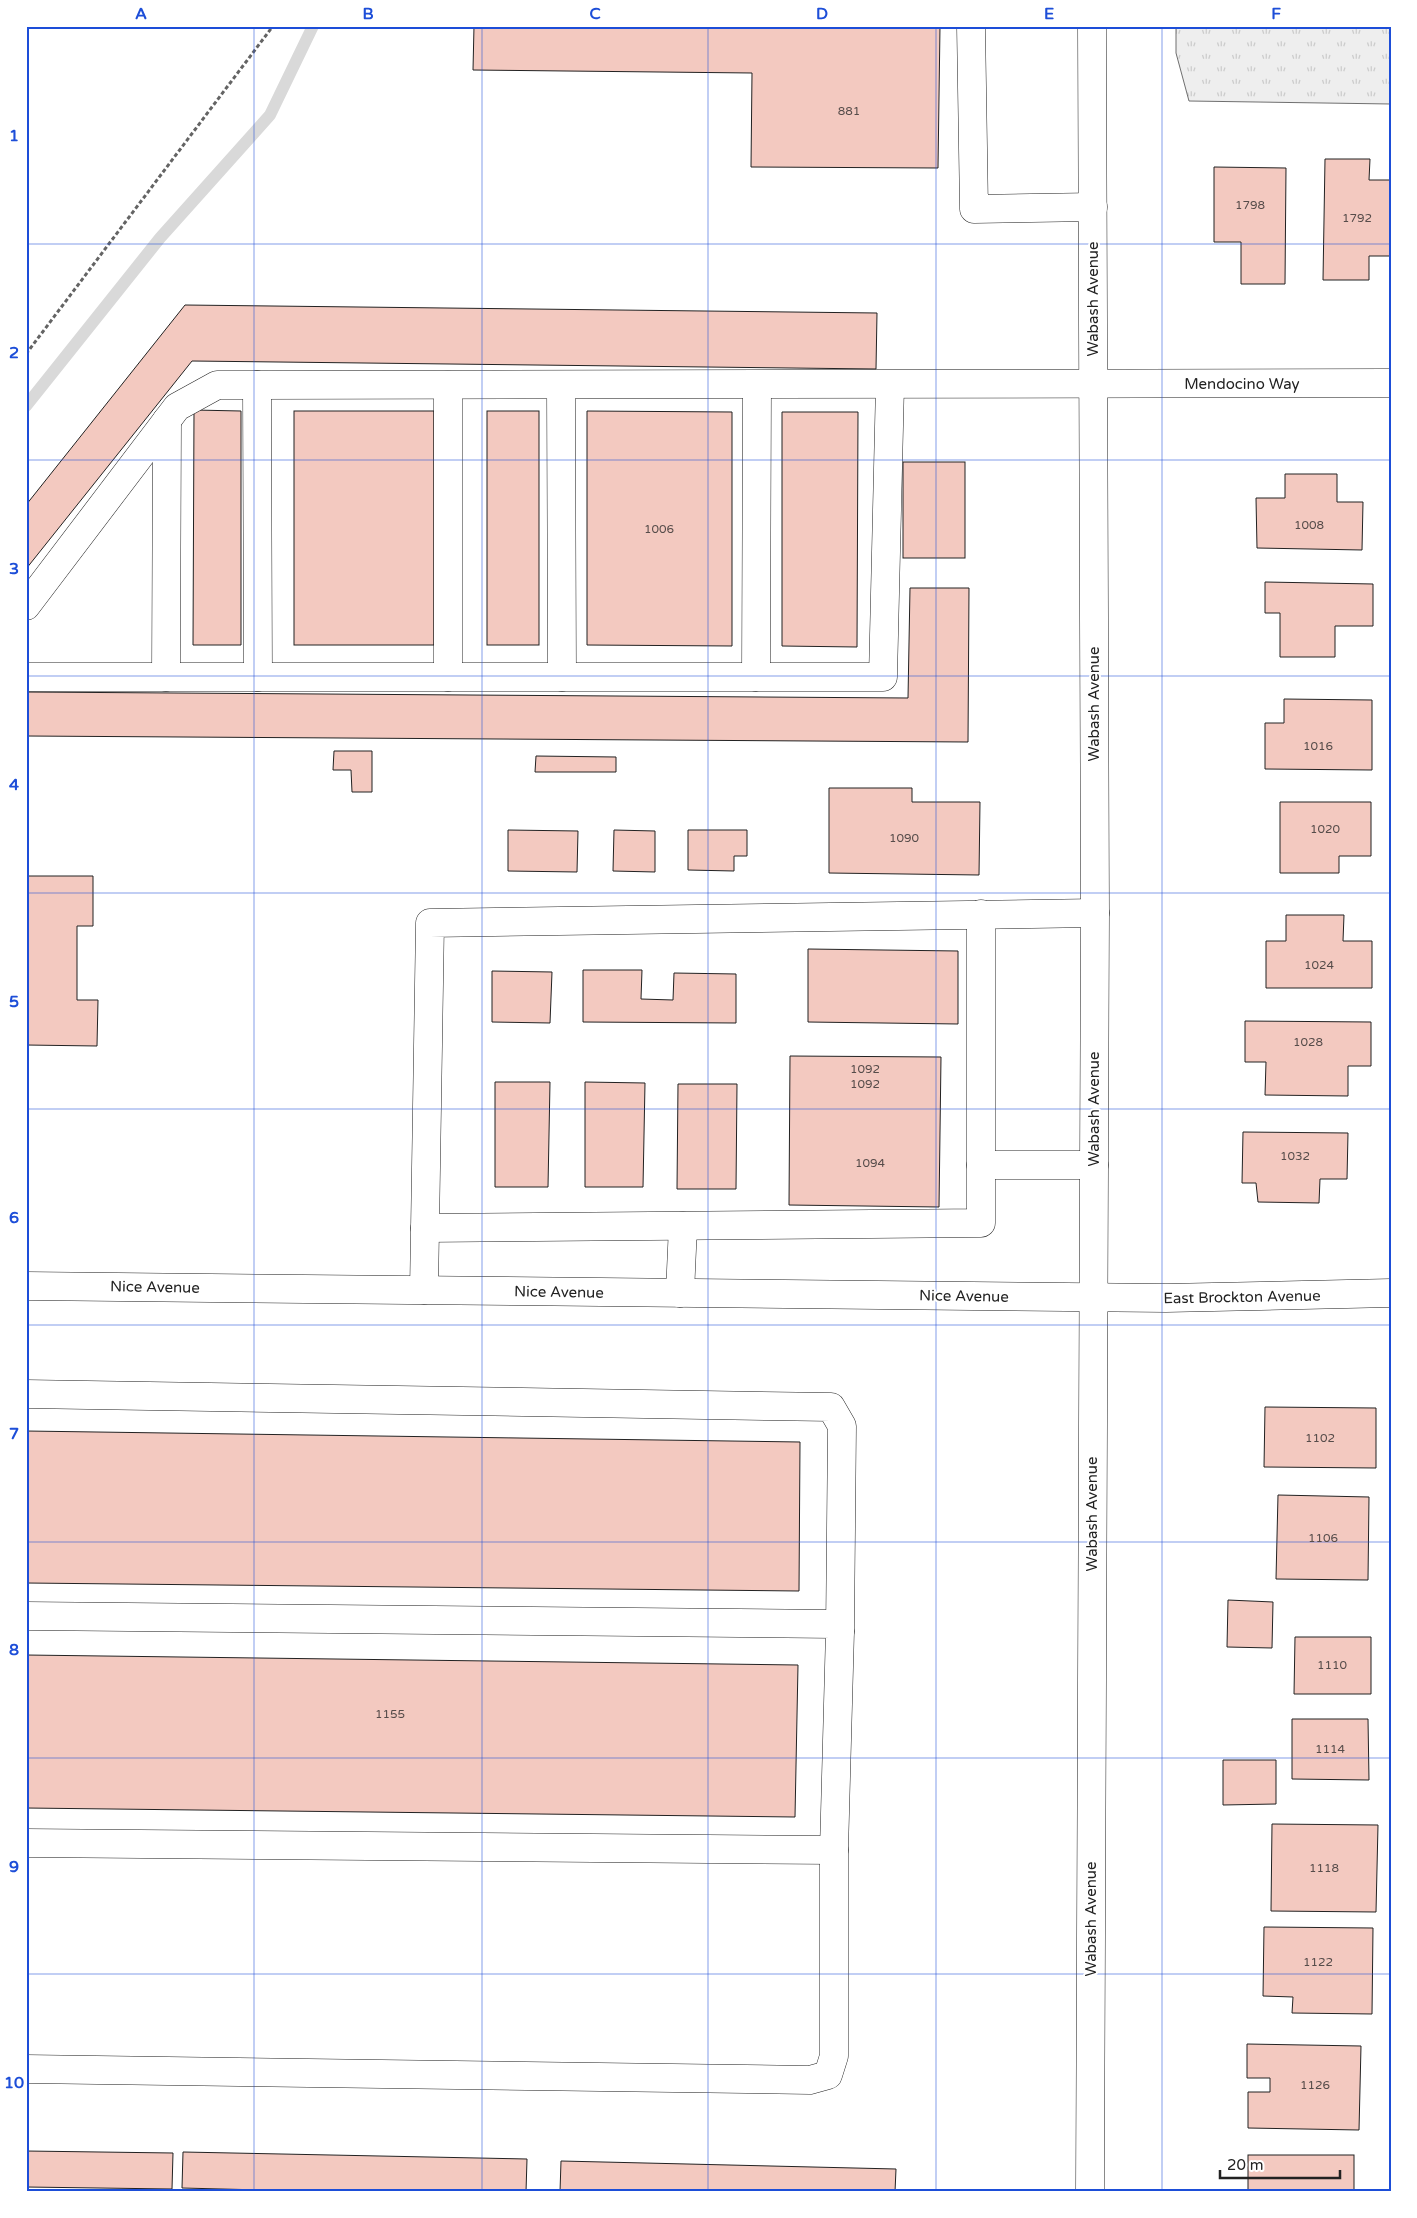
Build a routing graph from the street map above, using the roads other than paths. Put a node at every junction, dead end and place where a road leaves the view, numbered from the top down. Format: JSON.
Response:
{"nodes":[{"id":1,"x":971,"y":26,"type":"edge"},
{"id":2,"x":1092,"y":26,"type":"edge"},
{"id":3,"x":1093,"y":207,"type":"junction"},
{"id":4,"x":1391,"y":383,"type":"edge"},
{"id":5,"x":256,"y":385,"type":"junction"},
{"id":6,"x":448,"y":385,"type":"junction"},
{"id":7,"x":561,"y":385,"type":"junction"},
{"id":8,"x":757,"y":385,"type":"junction"},
{"id":9,"x":890,"y":385,"type":"junction"},
{"id":10,"x":1093,"y":385,"type":"junction"},
{"id":11,"x":167,"y":420,"type":"junction"},
{"id":12,"x":26,"y":606,"type":"edge"},
{"id":13,"x":26,"y":677,"type":"edge"},
{"id":14,"x":166,"y":677,"type":"junction"},
{"id":15,"x":258,"y":677,"type":"junction"},
{"id":16,"x":448,"y":677,"type":"junction"},
{"id":17,"x":562,"y":677,"type":"junction"},
{"id":18,"x":756,"y":677,"type":"junction"},
{"id":19,"x":1096,"y":913,"type":"junction"},
{"id":20,"x":982,"y":914,"type":"junction"},
{"id":21,"x":982,"y":1165,"type":"junction"},
{"id":22,"x":1094,"y":1165,"type":"junction"},
{"id":23,"x":683,"y":1226,"type":"junction"},
{"id":24,"x":425,"y":1228,"type":"junction"},
{"id":25,"x":26,"y":1286,"type":"edge"},
{"id":26,"x":424,"y":1290,"type":"junction"},
{"id":27,"x":680,"y":1293,"type":"junction"},
{"id":28,"x":1391,"y":1294,"type":"edge"},
{"id":29,"x":1093,"y":1298,"type":"junction"},
{"id":30,"x":26,"y":1394,"type":"edge"},
{"id":31,"x":26,"y":1616,"type":"edge"},
{"id":32,"x":840,"y":1631,"type":"junction"},
{"id":33,"x":26,"y":1843,"type":"edge"},
{"id":34,"x":834,"y":1850,"type":"junction"},
{"id":35,"x":26,"y":2069,"type":"edge"},
{"id":36,"x":1090,"y":2192,"type":"edge"}],
"edges":[{"from":1,"to":3,"type":"street"},
{"from":2,"to":3,"type":"street","name":"Wabash Avenue"},
{"from":3,"to":10,"type":"street","name":"Wabash Avenue"},
{"from":4,"to":10,"type":"street","name":"Mendocino Way"},
{"from":5,"to":6,"type":"street","name":"Mendocino Way"},
{"from":5,"to":11,"type":"street","name":"Mendocino Way"},
{"from":5,"to":15,"type":"street"},
{"from":6,"to":7,"type":"street","name":"Mendocino Way"},
{"from":6,"to":16,"type":"street"},
{"from":7,"to":8,"type":"street","name":"Mendocino Way"},
{"from":7,"to":17,"type":"street"},
{"from":8,"to":9,"type":"street","name":"Mendocino Way"},
{"from":8,"to":18,"type":"street"},
{"from":9,"to":10,"type":"street","name":"Mendocino Way"},
{"from":9,"to":18,"type":"street"},
{"from":10,"to":19,"type":"street","name":"Wabash Avenue"},
{"from":11,"to":12,"type":"street","name":"Mendocino Way"},
{"from":11,"to":14,"type":"street"},
{"from":13,"to":14,"type":"street"},
{"from":14,"to":15,"type":"street"},
{"from":15,"to":16,"type":"street"},
{"from":16,"to":17,"type":"street"},
{"from":17,"to":18,"type":"street"},
{"from":19,"to":20,"type":"street"},
{"from":19,"to":22,"type":"street","name":"Wabash Avenue"},
{"from":20,"to":21,"type":"street"},
{"from":20,"to":24,"type":"street"},
{"from":21,"to":22,"type":"street"},
{"from":21,"to":23,"type":"street"},
{"from":22,"to":29,"type":"street","name":"Wabash Avenue"},
{"from":23,"to":24,"type":"street"},
{"from":23,"to":27,"type":"street"},
{"from":24,"to":26,"type":"street"},
{"from":25,"to":26,"type":"street","name":"Nice Avenue"},
{"from":26,"to":27,"type":"street","name":"Nice Avenue"},
{"from":27,"to":29,"type":"street","name":"Nice Avenue"},
{"from":28,"to":29,"type":"street","name":"East Brockton Avenue"},
{"from":29,"to":36,"type":"street","name":"Wabash Avenue"},
{"from":30,"to":32,"type":"street"},
{"from":31,"to":32,"type":"street"},
{"from":32,"to":34,"type":"street"},
{"from":33,"to":34,"type":"street"},
{"from":34,"to":35,"type":"street"}]}
